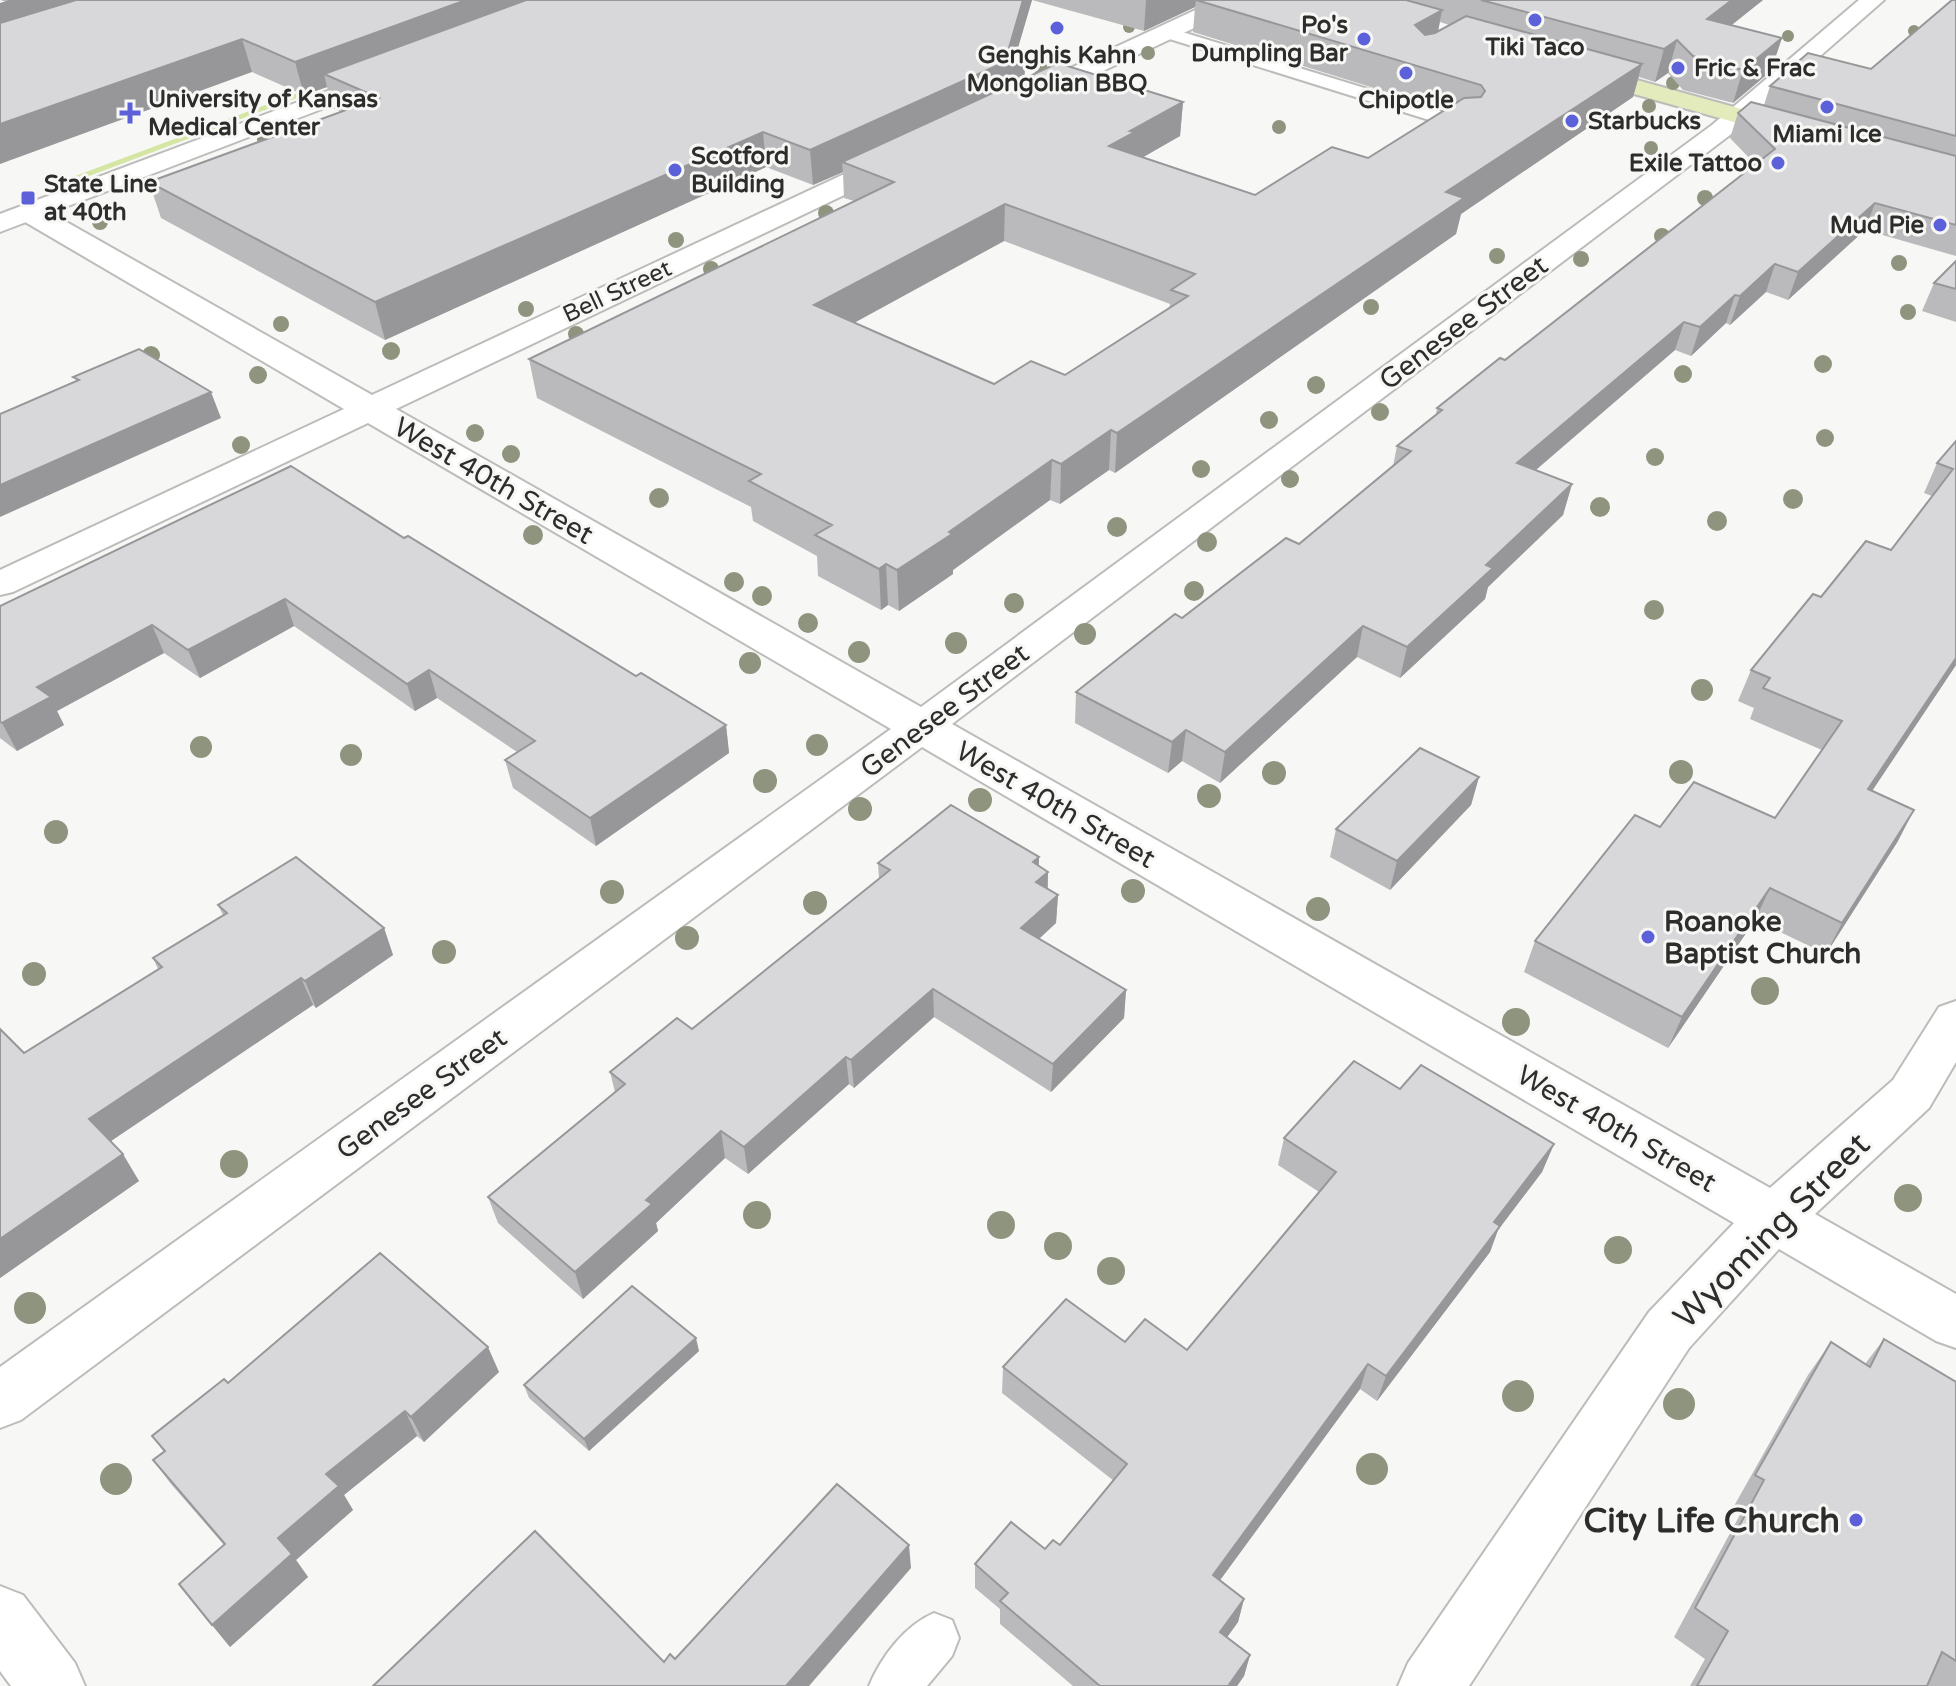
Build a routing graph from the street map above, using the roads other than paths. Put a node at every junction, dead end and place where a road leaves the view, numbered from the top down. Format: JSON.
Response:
{"nodes":[{"id":1,"x":1235,"y":0,"type":"edge"},
{"id":2,"x":1873,"y":0,"type":"edge"},
{"id":3,"x":1166,"y":32,"type":"junction"},
{"id":4,"x":1560,"y":66,"type":"edge"},
{"id":5,"x":410,"y":67,"type":"edge"},
{"id":6,"x":1009,"y":106,"type":"edge"},
{"id":7,"x":1739,"y":116,"type":"junction"},
{"id":8,"x":1465,"y":125,"type":"edge"},
{"id":9,"x":1811,"y":136,"type":"edge"},
{"id":10,"x":923,"y":147,"type":"edge"},
{"id":11,"x":15,"y":218,"type":"edge"},
{"id":12,"x":369,"y":408,"type":"junction"},
{"id":13,"x":0,"y":584,"type":"edge"},
{"id":14,"x":922,"y":726,"type":"junction"},
{"id":15,"x":1956,"y":1020,"type":"edge"},
{"id":16,"x":1773,"y":1218,"type":"junction"},
{"id":17,"x":1956,"y":1323,"type":"edge"},
{"id":18,"x":0,"y":1401,"type":"edge"},
{"id":19,"x":0,"y":1618,"type":"edge"},
{"id":20,"x":934,"y":1638,"type":"dead end"},
{"id":21,"x":52,"y":1686,"type":"edge"},
{"id":22,"x":894,"y":1686,"type":"edge"},
{"id":23,"x":1431,"y":1686,"type":"edge"}],
"edges":[{"from":1,"to":3,"type":"street"},
{"from":2,"to":7,"type":"street","name":"Genesee Street"},
{"from":3,"to":6,"type":"street"},
{"from":3,"to":8,"type":"lane"},
{"from":4,"to":7,"type":"main road"},
{"from":5,"to":11,"type":"street"},
{"from":7,"to":9,"type":"main road"},
{"from":7,"to":14,"type":"street","name":"Genesee Street"},
{"from":10,"to":12,"type":"street","name":"Bell Street"},
{"from":11,"to":12,"type":"street","name":"West 40th Street"},
{"from":12,"to":13,"type":"street","name":"Bell Street"},
{"from":12,"to":14,"type":"street","name":"West 40th Street"},
{"from":14,"to":16,"type":"street","name":"West 40th Street"},
{"from":14,"to":18,"type":"street","name":"Genesee Street"},
{"from":15,"to":16,"type":"street","name":"Wyoming Street"},
{"from":16,"to":17,"type":"street","name":"West 40th Street"},
{"from":16,"to":23,"type":"street","name":"Wyoming Street"},
{"from":19,"to":21,"type":"street"},
{"from":20,"to":22,"type":"lane"}]}
